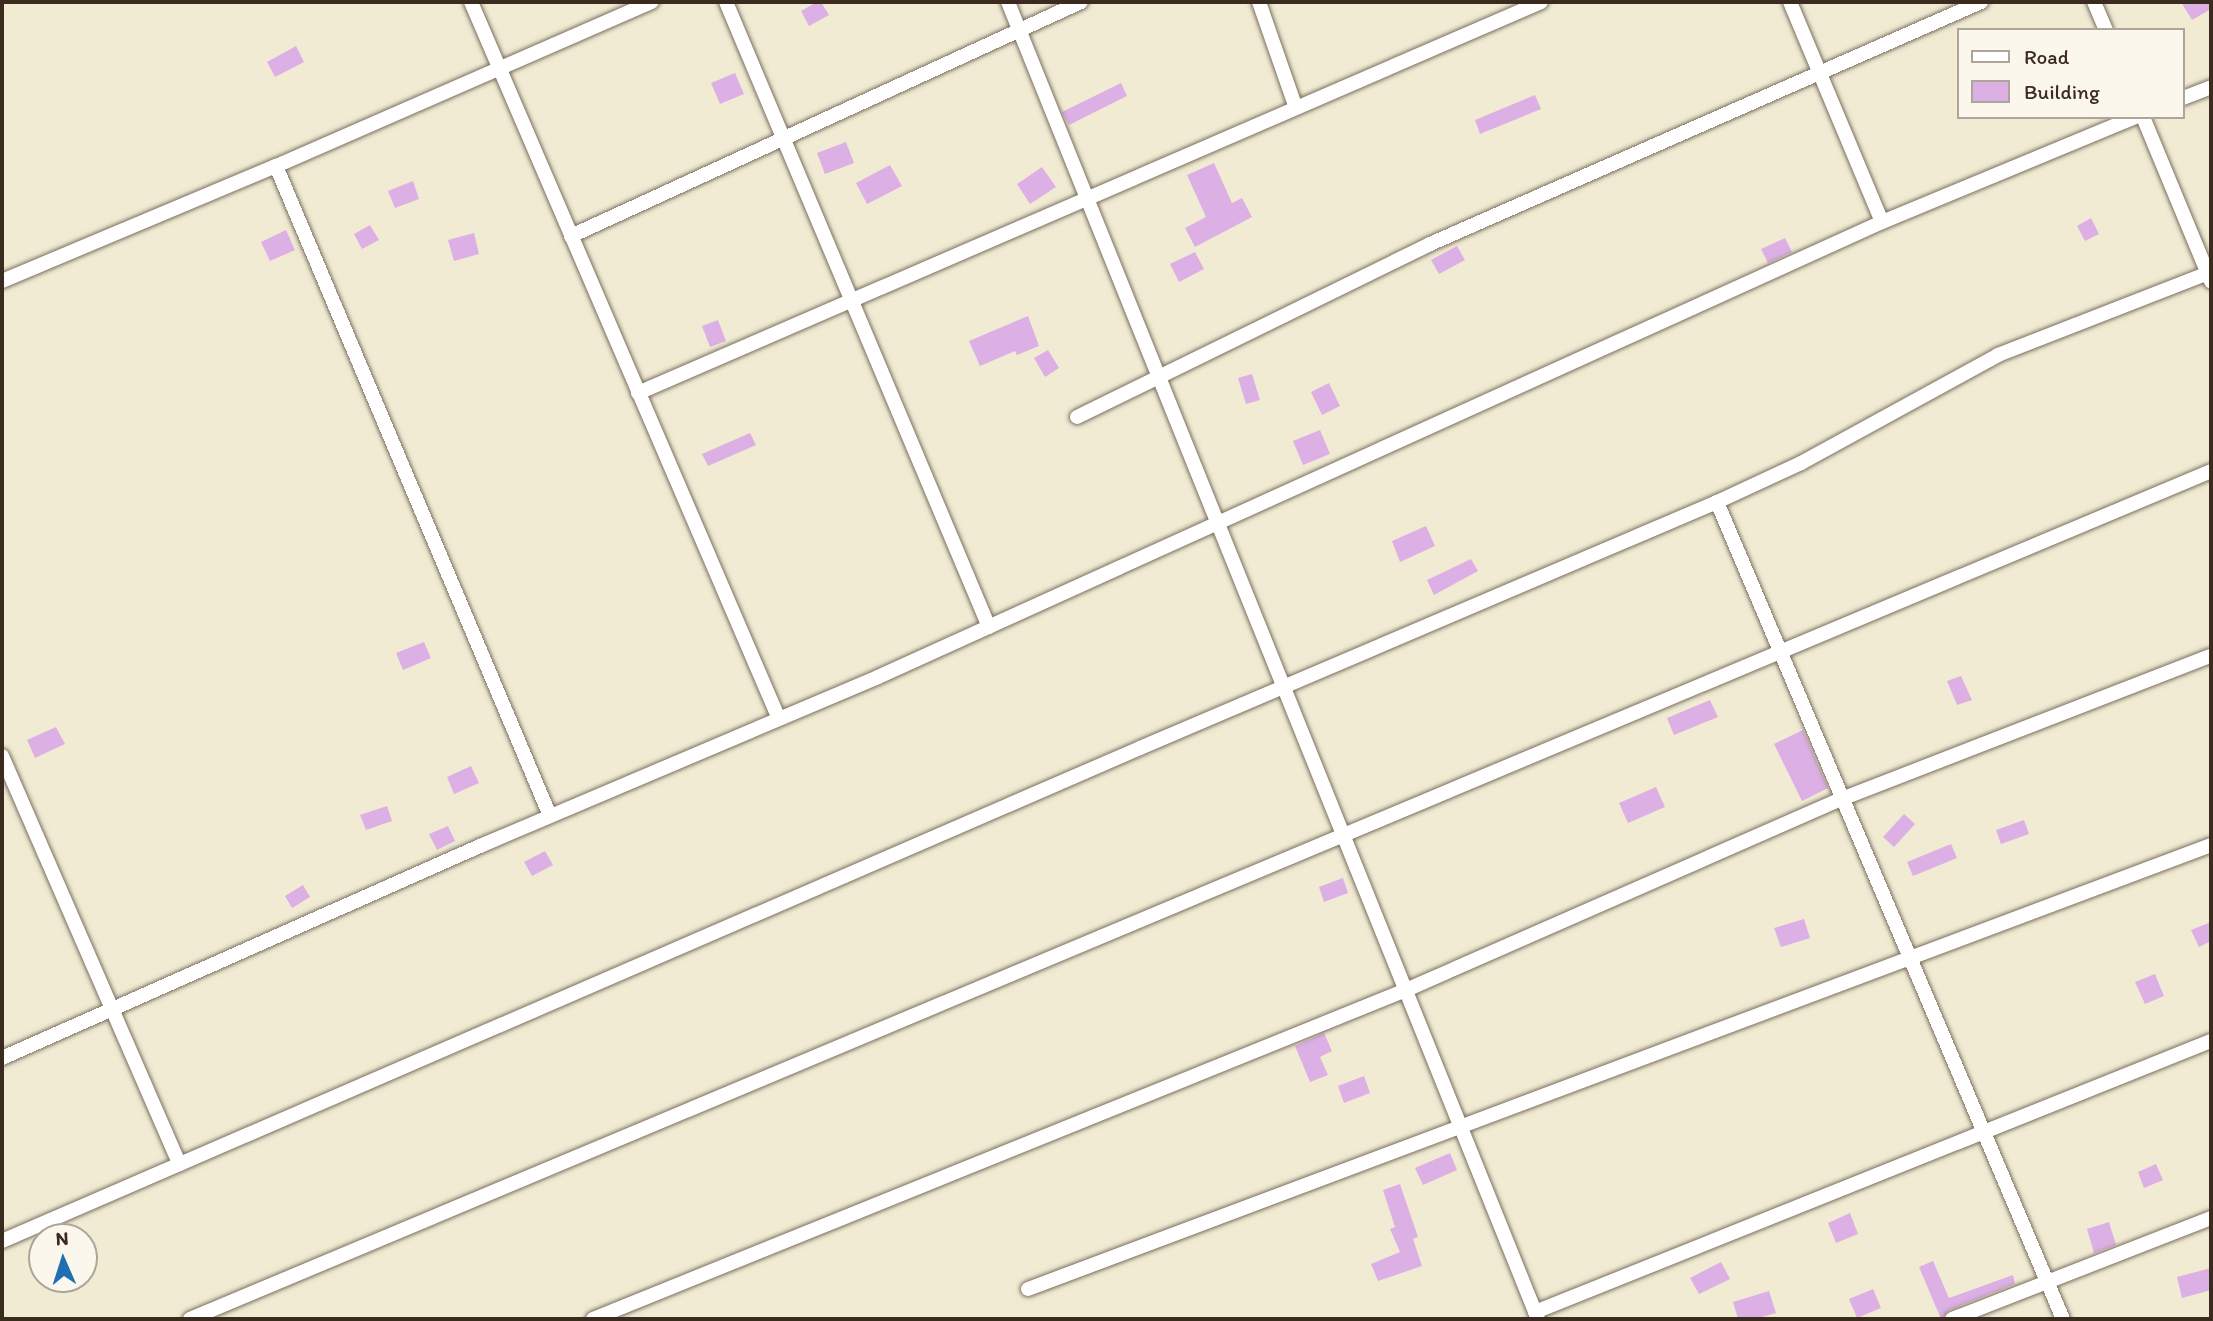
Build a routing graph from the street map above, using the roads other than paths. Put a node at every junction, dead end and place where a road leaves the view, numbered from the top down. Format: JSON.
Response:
{"nodes":[{"id":1,"x":471,"y":2,"type":"edge"},
{"id":2,"x":652,"y":2,"type":"edge"},
{"id":3,"x":726,"y":2,"type":"edge"},
{"id":4,"x":1008,"y":2,"type":"edge"},
{"id":5,"x":1081,"y":2,"type":"edge"},
{"id":6,"x":1259,"y":2,"type":"edge"},
{"id":7,"x":1541,"y":2,"type":"edge"},
{"id":8,"x":1790,"y":2,"type":"edge"},
{"id":9,"x":1981,"y":2,"type":"edge"},
{"id":10,"x":2094,"y":2,"type":"edge"},
{"id":11,"x":1522,"y":6,"type":"edge"},
{"id":12,"x":2105,"y":28,"type":"edge"},
{"id":13,"x":1020,"y":30,"type":"junction"},
{"id":14,"x":500,"y":68,"type":"junction"},
{"id":15,"x":1819,"y":73,"type":"junction"},
{"id":16,"x":2211,"y":87,"type":"edge"},
{"id":17,"x":2185,"y":97,"type":"edge"},
{"id":18,"x":1296,"y":108,"type":"junction"},
{"id":19,"x":2131,"y":119,"type":"edge"},
{"id":20,"x":2144,"y":119,"type":"edge"},
{"id":21,"x":784,"y":138,"type":"junction"},
{"id":22,"x":276,"y":166,"type":"junction"},
{"id":23,"x":1087,"y":198,"type":"junction"},
{"id":24,"x":1882,"y":222,"type":"junction"},
{"id":25,"x":571,"y":236,"type":"junction"},
{"id":26,"x":2210,"y":276,"type":"edge"},
{"id":27,"x":2,"y":281,"type":"edge"},
{"id":28,"x":851,"y":300,"type":"junction"},
{"id":29,"x":1159,"y":377,"type":"junction"},
{"id":30,"x":638,"y":393,"type":"junction"},
{"id":31,"x":1077,"y":417,"type":"dead end"},
{"id":32,"x":2211,"y":471,"type":"edge"},
{"id":33,"x":1717,"y":502,"type":"junction"},
{"id":34,"x":1220,"y":522,"type":"junction"},
{"id":35,"x":989,"y":627,"type":"junction"},
{"id":36,"x":1779,"y":653,"type":"junction"},
{"id":37,"x":2211,"y":656,"type":"edge"},
{"id":38,"x":1283,"y":686,"type":"junction"},
{"id":39,"x":779,"y":719,"type":"junction"},
{"id":40,"x":2,"y":756,"type":"edge"},
{"id":41,"x":1844,"y":798,"type":"junction"},
{"id":42,"x":550,"y":816,"type":"junction"},
{"id":43,"x":1343,"y":835,"type":"junction"},
{"id":44,"x":2211,"y":845,"type":"edge"},
{"id":45,"x":1912,"y":957,"type":"junction"},
{"id":46,"x":1406,"y":990,"type":"junction"},
{"id":47,"x":112,"y":1010,"type":"junction"},
{"id":48,"x":2210,"y":1044,"type":"edge"},
{"id":49,"x":2,"y":1058,"type":"edge"},
{"id":50,"x":1460,"y":1126,"type":"junction"},
{"id":51,"x":1986,"y":1133,"type":"junction"},
{"id":52,"x":179,"y":1164,"type":"junction"},
{"id":53,"x":2211,"y":1218,"type":"edge"},
{"id":54,"x":2,"y":1241,"type":"edge"},
{"id":55,"x":2049,"y":1281,"type":"junction"},
{"id":56,"x":1028,"y":1289,"type":"dead end"},
{"id":57,"x":1536,"y":1316,"type":"edge"},
{"id":58,"x":190,"y":1319,"type":"edge"},
{"id":59,"x":593,"y":1319,"type":"edge"},
{"id":60,"x":1952,"y":1319,"type":"edge"},
{"id":61,"x":2063,"y":1319,"type":"edge"}],
"edges":[{"from":1,"to":14,"type":"street"},
{"from":2,"to":14,"type":"street"},
{"from":3,"to":21,"type":"street"},
{"from":4,"to":13,"type":"street"},
{"from":5,"to":13,"type":"street"},
{"from":6,"to":18,"type":"street"},
{"from":7,"to":11,"type":"street"},
{"from":8,"to":15,"type":"street"},
{"from":9,"to":15,"type":"street"},
{"from":10,"to":12,"type":"street"},
{"from":11,"to":18,"type":"street"},
{"from":13,"to":21,"type":"street"},
{"from":13,"to":23,"type":"street"},
{"from":14,"to":22,"type":"street"},
{"from":14,"to":25,"type":"street"},
{"from":15,"to":24,"type":"street"},
{"from":15,"to":29,"type":"street"},
{"from":16,"to":17,"type":"street"},
{"from":18,"to":23,"type":"street"},
{"from":19,"to":24,"type":"street"},
{"from":20,"to":26,"type":"street"},
{"from":21,"to":25,"type":"street"},
{"from":21,"to":28,"type":"street"},
{"from":22,"to":27,"type":"street"},
{"from":22,"to":42,"type":"street"},
{"from":23,"to":28,"type":"street"},
{"from":23,"to":29,"type":"street"},
{"from":24,"to":34,"type":"street"},
{"from":25,"to":30,"type":"street"},
{"from":26,"to":33,"type":"street"},
{"from":28,"to":30,"type":"street"},
{"from":28,"to":35,"type":"street"},
{"from":29,"to":31,"type":"street"},
{"from":29,"to":34,"type":"street"},
{"from":30,"to":39,"type":"street"},
{"from":32,"to":36,"type":"street"},
{"from":33,"to":36,"type":"street"},
{"from":33,"to":38,"type":"street"},
{"from":34,"to":35,"type":"street"},
{"from":34,"to":38,"type":"street"},
{"from":35,"to":39,"type":"street"},
{"from":36,"to":41,"type":"street"},
{"from":36,"to":43,"type":"street"},
{"from":37,"to":41,"type":"street"},
{"from":38,"to":43,"type":"street"},
{"from":38,"to":52,"type":"street"},
{"from":39,"to":42,"type":"street"},
{"from":40,"to":47,"type":"street"},
{"from":41,"to":45,"type":"street"},
{"from":41,"to":46,"type":"street"},
{"from":42,"to":47,"type":"street"},
{"from":43,"to":46,"type":"street"},
{"from":43,"to":58,"type":"street"},
{"from":44,"to":45,"type":"street"},
{"from":45,"to":50,"type":"street"},
{"from":45,"to":51,"type":"street"},
{"from":46,"to":50,"type":"street"},
{"from":46,"to":59,"type":"street"},
{"from":47,"to":49,"type":"street"},
{"from":47,"to":52,"type":"street"},
{"from":48,"to":51,"type":"street"},
{"from":50,"to":56,"type":"street"},
{"from":50,"to":57,"type":"street"},
{"from":51,"to":55,"type":"street"},
{"from":51,"to":57,"type":"street"},
{"from":52,"to":54,"type":"street"},
{"from":53,"to":55,"type":"street"},
{"from":55,"to":60,"type":"street"},
{"from":55,"to":61,"type":"street"}]}
